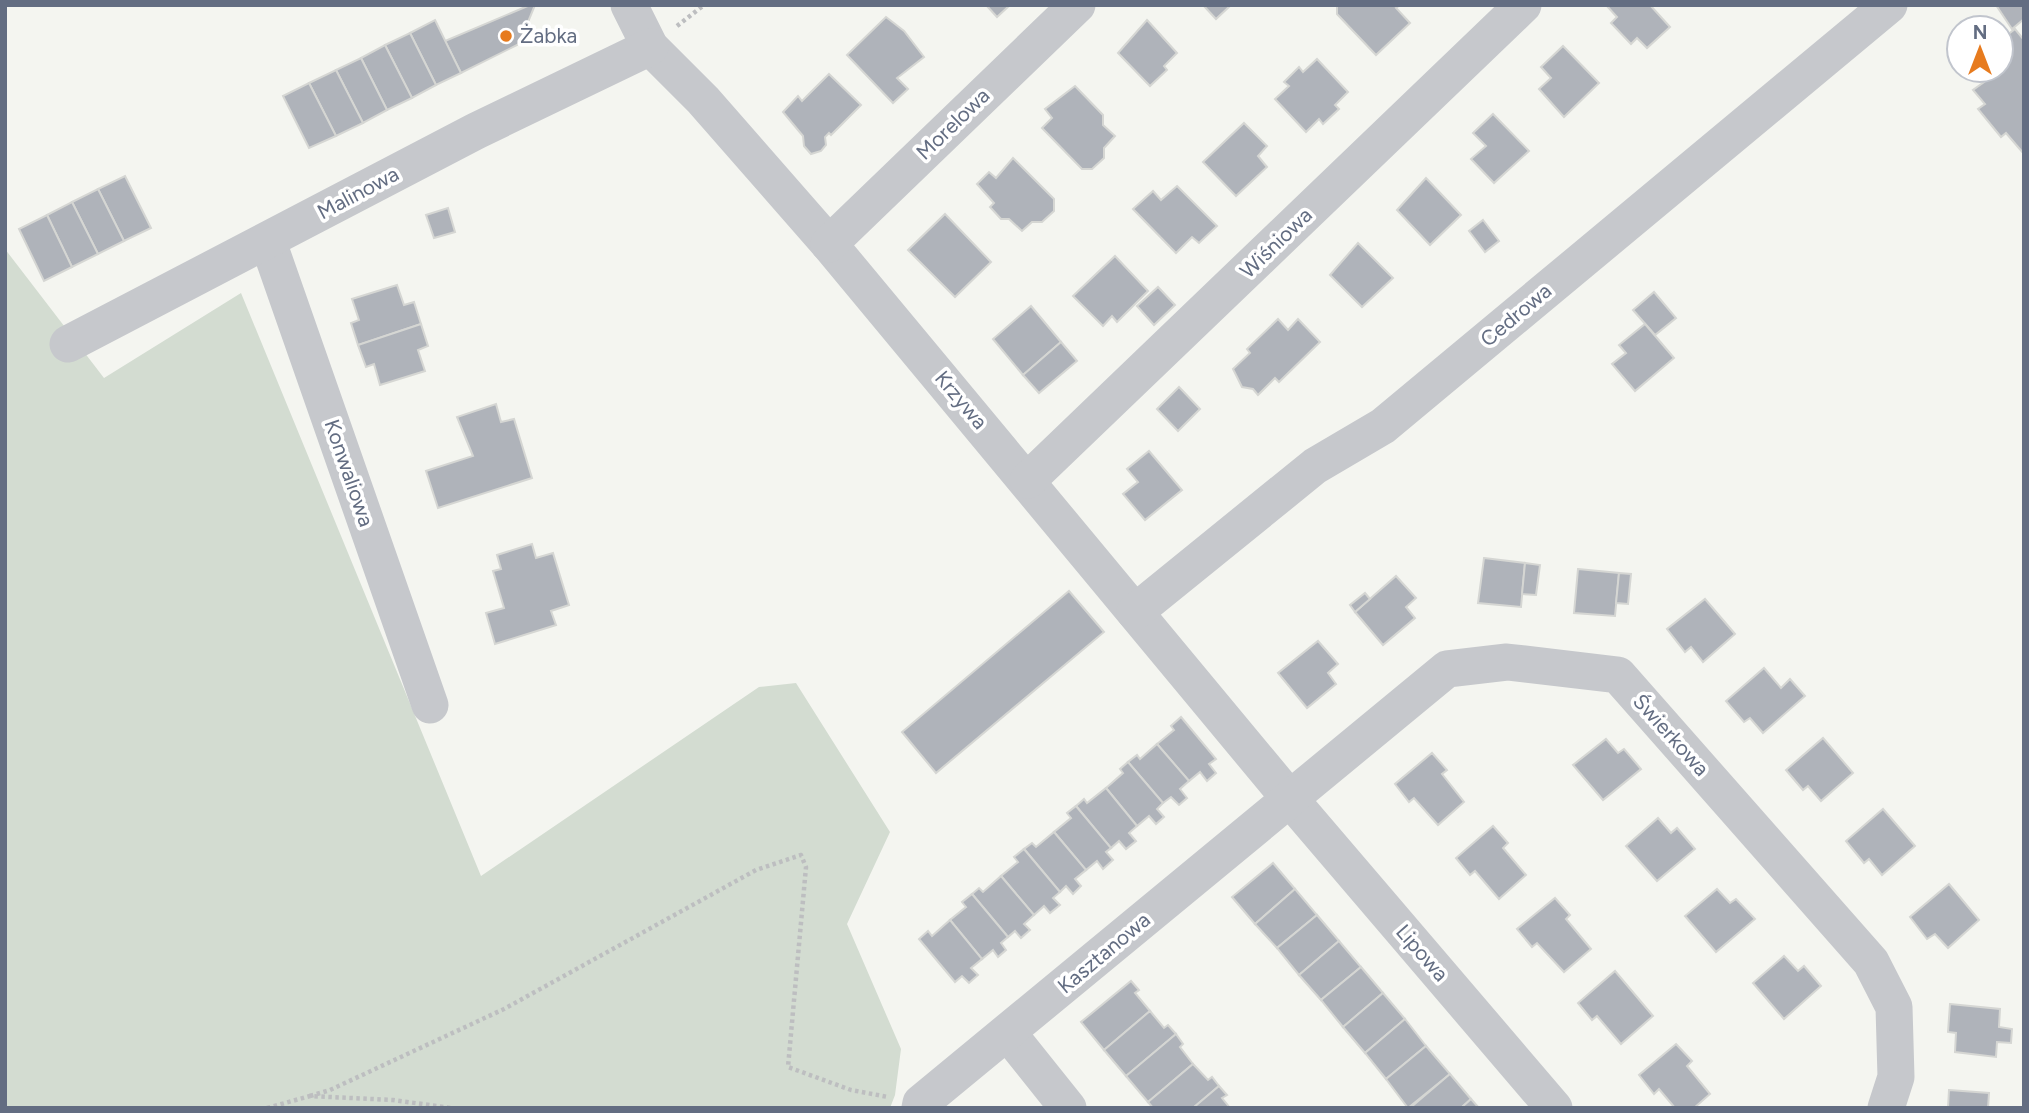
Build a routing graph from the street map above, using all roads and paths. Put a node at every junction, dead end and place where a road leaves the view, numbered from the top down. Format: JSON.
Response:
{"nodes":[{"id":1,"x":629,"y":5,"type":"edge"},
{"id":2,"x":1077,"y":5,"type":"edge"},
{"id":3,"x":1523,"y":5,"type":"edge"},
{"id":4,"x":1889,"y":5,"type":"edge"},
{"id":5,"x":650,"y":47,"type":"junction"},
{"id":6,"x":268,"y":242,"type":"junction"},
{"id":7,"x":829,"y":244,"type":"junction"},
{"id":8,"x":68,"y":344,"type":"dead end"},
{"id":9,"x":1028,"y":480,"type":"junction"},
{"id":10,"x":1135,"y":612,"type":"junction"},
{"id":11,"x":430,"y":705,"type":"dead end"},
{"id":12,"x":1290,"y":799,"type":"junction"},
{"id":13,"x":1008,"y":1033,"type":"junction"},
{"id":14,"x":310,"y":1096,"type":"junction"},
{"id":15,"x":920,"y":1105,"type":"edge"},
{"id":16,"x":267,"y":1108,"type":"edge"},
{"id":17,"x":451,"y":1108,"type":"edge"},
{"id":18,"x":1068,"y":1108,"type":"edge"},
{"id":19,"x":1554,"y":1108,"type":"edge"},
{"id":20,"x":1886,"y":1108,"type":"edge"}],
"edges":[{"from":1,"to":5,"type":"street","name":"Krzywa"},
{"from":2,"to":7,"type":"street","name":"Morelowa"},
{"from":3,"to":9,"type":"street","name":"Wiśniowa"},
{"from":4,"to":10,"type":"street","name":"Cedrowa"},
{"from":5,"to":6,"type":"street","name":"Malinowa"},
{"from":5,"to":7,"type":"street","name":"Krzywa"},
{"from":6,"to":8,"type":"street","name":"Malinowa"},
{"from":6,"to":11,"type":"street","name":"Konwaliowa"},
{"from":7,"to":9,"type":"street","name":"Krzywa"},
{"from":9,"to":10,"type":"street","name":"Krzywa"},
{"from":10,"to":12,"type":"street","name":"Krzywa"},
{"from":12,"to":13,"type":"street","name":"Kasztanowa"},
{"from":12,"to":19,"type":"street","name":"Lipowa"},
{"from":12,"to":20,"type":"street","name":"Świerkowa"},
{"from":13,"to":15,"type":"street","name":"Kasztanowa"},
{"from":13,"to":18,"type":"street"},
{"from":14,"to":15,"type":"path"},
{"from":14,"to":16,"type":"path"},
{"from":14,"to":17,"type":"path"}]}
